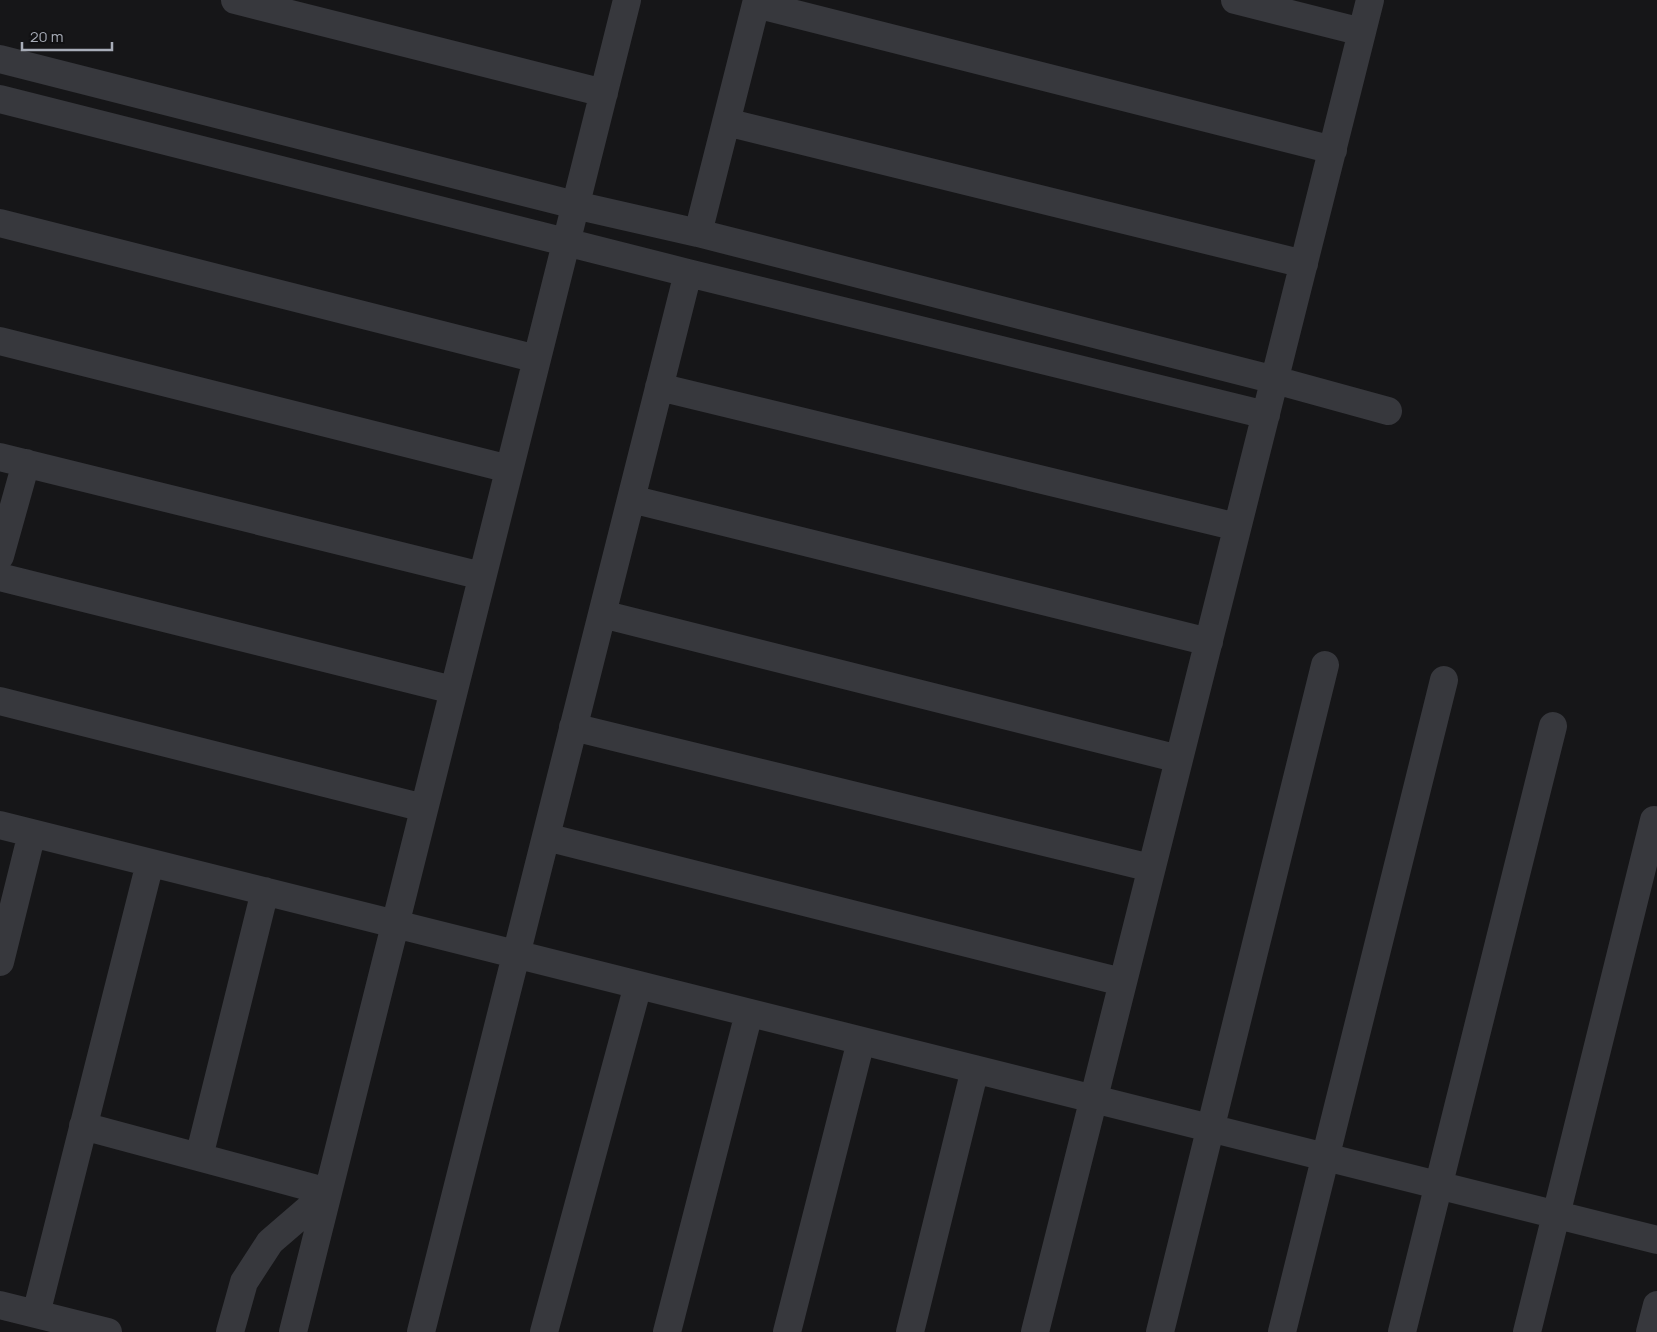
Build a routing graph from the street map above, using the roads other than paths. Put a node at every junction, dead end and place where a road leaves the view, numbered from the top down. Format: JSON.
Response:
{"nodes":[{"id":1,"x":235,"y":0,"type":"edge"},
{"id":2,"x":627,"y":0,"type":"edge"},
{"id":3,"x":1235,"y":0,"type":"edge"},
{"id":4,"x":1370,"y":0,"type":"edge"},
{"id":5,"x":756,"y":2,"type":"edge"},
{"id":6,"x":1362,"y":32,"type":"junction"},
{"id":7,"x":0,"y":59,"type":"edge"},
{"id":8,"x":604,"y":93,"type":"junction"},
{"id":9,"x":0,"y":99,"type":"edge"},
{"id":10,"x":726,"y":122,"type":"junction"},
{"id":11,"x":1333,"y":150,"type":"junction"},
{"id":12,"x":575,"y":205,"type":"junction"},
{"id":13,"x":0,"y":223,"type":"edge"},
{"id":14,"x":698,"y":234,"type":"junction"},
{"id":15,"x":566,"y":242,"type":"junction"},
{"id":16,"x":1304,"y":264,"type":"junction"},
{"id":17,"x":688,"y":273,"type":"junction"},
{"id":18,"x":0,"y":342,"type":"edge"},
{"id":19,"x":537,"y":359,"type":"junction"},
{"id":20,"x":1275,"y":380,"type":"junction"},
{"id":21,"x":659,"y":387,"type":"junction"},
{"id":22,"x":1388,"y":411,"type":"dead end"},
{"id":23,"x":1266,"y":415,"type":"junction"},
{"id":24,"x":13,"y":460,"type":"edge"},
{"id":25,"x":509,"y":469,"type":"junction"},
{"id":26,"x":631,"y":499,"type":"junction"},
{"id":27,"x":1237,"y":528,"type":"junction"},
{"id":28,"x":0,"y":556,"type":"edge"},
{"id":29,"x":482,"y":576,"type":"junction"},
{"id":30,"x":0,"y":578,"type":"edge"},
{"id":31,"x":602,"y":614,"type":"junction"},
{"id":32,"x":1208,"y":642,"type":"junction"},
{"id":33,"x":1325,"y":666,"type":"dead end"},
{"id":34,"x":1444,"y":680,"type":"dead end"},
{"id":35,"x":453,"y":690,"type":"junction"},
{"id":36,"x":0,"y":701,"type":"edge"},
{"id":37,"x":1553,"y":726,"type":"dead end"},
{"id":38,"x":573,"y":727,"type":"junction"},
{"id":39,"x":1179,"y":759,"type":"junction"},
{"id":40,"x":424,"y":808,"type":"junction"},
{"id":41,"x":1654,"y":820,"type":"dead end"},
{"id":42,"x":0,"y":825,"type":"edge"},
{"id":43,"x":32,"y":833,"type":"junction"},
{"id":44,"x":546,"y":837,"type":"junction"},
{"id":45,"x":150,"y":863,"type":"junction"},
{"id":46,"x":1151,"y":868,"type":"junction"},
{"id":47,"x":265,"y":891,"type":"junction"},
{"id":48,"x":396,"y":924,"type":"junction"},
{"id":49,"x":516,"y":954,"type":"junction"},
{"id":50,"x":0,"y":962,"type":"edge"},
{"id":51,"x":1122,"y":982,"type":"junction"},
{"id":52,"x":638,"y":985,"type":"junction"},
{"id":53,"x":749,"y":1013,"type":"junction"},
{"id":54,"x":861,"y":1041,"type":"junction"},
{"id":55,"x":975,"y":1069,"type":"junction"},
{"id":56,"x":1093,"y":1099,"type":"junction"},
{"id":57,"x":83,"y":1126,"type":"junction"},
{"id":58,"x":1210,"y":1128,"type":"junction"},
{"id":59,"x":199,"y":1157,"type":"junction"},
{"id":60,"x":1326,"y":1157,"type":"junction"},
{"id":61,"x":1439,"y":1185,"type":"junction"},
{"id":62,"x":328,"y":1192,"type":"junction"},
{"id":63,"x":1556,"y":1215,"type":"junction"},
{"id":64,"x":1657,"y":1240,"type":"edge"},
{"id":65,"x":0,"y":1304,"type":"edge"},
{"id":66,"x":1657,"y":1305,"type":"edge"},
{"id":67,"x":36,"y":1314,"type":"junction"},
{"id":68,"x":108,"y":1332,"type":"edge"},
{"id":69,"x":230,"y":1332,"type":"edge"},
{"id":70,"x":293,"y":1332,"type":"edge"},
{"id":71,"x":421,"y":1332,"type":"edge"},
{"id":72,"x":544,"y":1332,"type":"edge"},
{"id":73,"x":667,"y":1332,"type":"edge"},
{"id":74,"x":788,"y":1332,"type":"edge"},
{"id":75,"x":910,"y":1332,"type":"edge"},
{"id":76,"x":1035,"y":1332,"type":"edge"},
{"id":77,"x":1160,"y":1332,"type":"edge"},
{"id":78,"x":1282,"y":1332,"type":"edge"},
{"id":79,"x":1402,"y":1332,"type":"edge"},
{"id":80,"x":1527,"y":1332,"type":"edge"},
{"id":81,"x":1650,"y":1332,"type":"edge"}],
"edges":[{"from":1,"to":8,"type":"street"},
{"from":2,"to":8,"type":"street"},
{"from":3,"to":6,"type":"street"},
{"from":4,"to":6,"type":"street"},
{"from":5,"to":10,"type":"street"},
{"from":5,"to":11,"type":"street"},
{"from":6,"to":11,"type":"street"},
{"from":7,"to":12,"type":"street"},
{"from":8,"to":12,"type":"street"},
{"from":9,"to":15,"type":"street"},
{"from":10,"to":14,"type":"street"},
{"from":10,"to":16,"type":"street"},
{"from":11,"to":16,"type":"street"},
{"from":12,"to":14,"type":"street"},
{"from":12,"to":15,"type":"street"},
{"from":13,"to":19,"type":"street"},
{"from":14,"to":20,"type":"street"},
{"from":15,"to":17,"type":"street"},
{"from":15,"to":19,"type":"street"},
{"from":16,"to":20,"type":"street"},
{"from":17,"to":21,"type":"street"},
{"from":17,"to":23,"type":"street"},
{"from":18,"to":25,"type":"street"},
{"from":19,"to":25,"type":"street"},
{"from":20,"to":22,"type":"street"},
{"from":20,"to":23,"type":"street"},
{"from":21,"to":26,"type":"street"},
{"from":21,"to":27,"type":"street"},
{"from":23,"to":27,"type":"street"},
{"from":24,"to":28,"type":"street"},
{"from":24,"to":29,"type":"street"},
{"from":25,"to":29,"type":"street"},
{"from":26,"to":31,"type":"street"},
{"from":26,"to":32,"type":"street"},
{"from":27,"to":32,"type":"street"},
{"from":29,"to":35,"type":"street"},
{"from":30,"to":35,"type":"street"},
{"from":31,"to":38,"type":"street"},
{"from":31,"to":39,"type":"street"},
{"from":32,"to":39,"type":"street"},
{"from":33,"to":58,"type":"street"},
{"from":34,"to":60,"type":"street"},
{"from":35,"to":40,"type":"street"},
{"from":36,"to":40,"type":"street"},
{"from":37,"to":61,"type":"street"},
{"from":38,"to":44,"type":"street"},
{"from":38,"to":46,"type":"street"},
{"from":39,"to":46,"type":"street"},
{"from":40,"to":48,"type":"street"},
{"from":41,"to":63,"type":"street"},
{"from":42,"to":43,"type":"street"},
{"from":43,"to":45,"type":"street"},
{"from":43,"to":50,"type":"street"},
{"from":44,"to":49,"type":"street"},
{"from":44,"to":51,"type":"street"},
{"from":45,"to":47,"type":"street"},
{"from":45,"to":57,"type":"street"},
{"from":46,"to":51,"type":"street"},
{"from":47,"to":48,"type":"street"},
{"from":47,"to":59,"type":"street"},
{"from":48,"to":49,"type":"street"},
{"from":48,"to":62,"type":"street"},
{"from":49,"to":52,"type":"street"},
{"from":49,"to":71,"type":"street"},
{"from":51,"to":56,"type":"street"},
{"from":52,"to":53,"type":"street"},
{"from":52,"to":72,"type":"street"},
{"from":53,"to":54,"type":"street"},
{"from":53,"to":73,"type":"street"},
{"from":54,"to":55,"type":"street"},
{"from":54,"to":74,"type":"street"},
{"from":55,"to":56,"type":"street"},
{"from":55,"to":75,"type":"street"},
{"from":56,"to":58,"type":"street"},
{"from":56,"to":76,"type":"street"},
{"from":57,"to":59,"type":"street"},
{"from":57,"to":67,"type":"street"},
{"from":58,"to":60,"type":"street"},
{"from":58,"to":77,"type":"street"},
{"from":59,"to":62,"type":"street"},
{"from":60,"to":61,"type":"street"},
{"from":60,"to":78,"type":"street"},
{"from":61,"to":63,"type":"street"},
{"from":61,"to":79,"type":"street"},
{"from":62,"to":69,"type":"street"},
{"from":62,"to":70,"type":"street"},
{"from":63,"to":64,"type":"street"},
{"from":63,"to":80,"type":"street"},
{"from":65,"to":67,"type":"street"},
{"from":66,"to":81,"type":"street"},
{"from":67,"to":68,"type":"street"}]}
